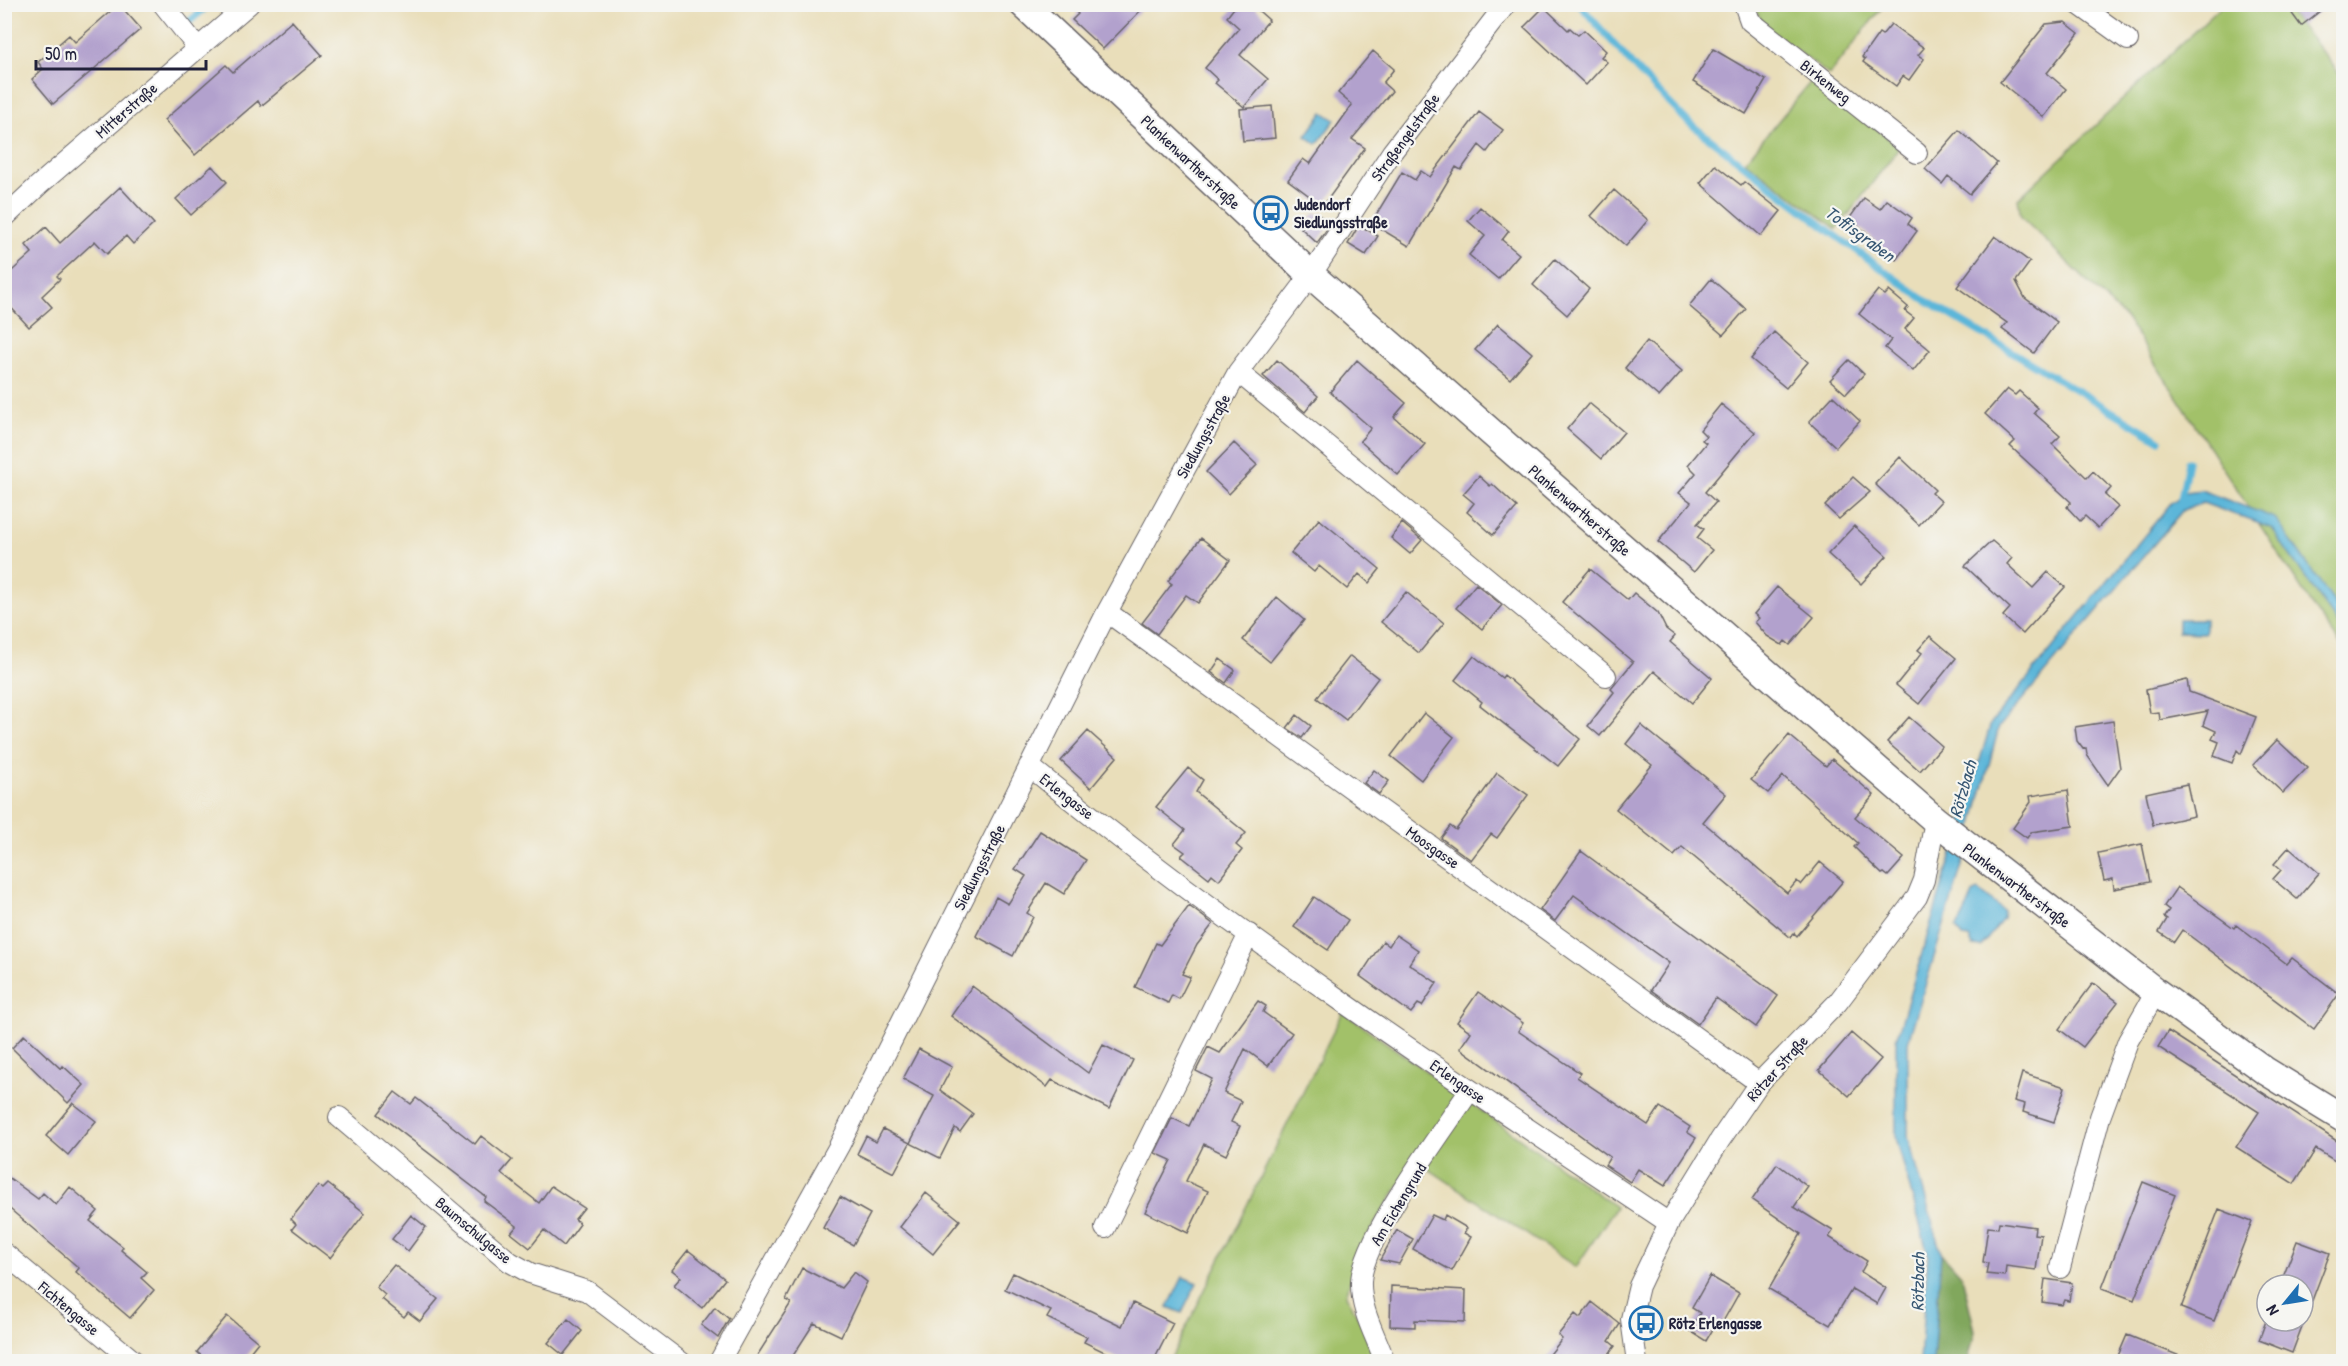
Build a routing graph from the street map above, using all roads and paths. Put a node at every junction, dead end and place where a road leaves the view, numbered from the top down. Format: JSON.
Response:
{"nodes":[{"id":1,"x":163,"y":4,"type":"edge"},
{"id":2,"x":249,"y":4,"type":"edge"},
{"id":3,"x":1744,"y":4,"type":"edge"},
{"id":4,"x":2078,"y":4,"type":"edge"},
{"id":5,"x":1033,"y":8,"type":"edge"},
{"id":6,"x":1495,"y":9,"type":"edge"},
{"id":7,"x":2128,"y":40,"type":"dead end"},
{"id":8,"x":198,"y":48,"type":"junction"},
{"id":9,"x":1917,"y":153,"type":"dead end"},
{"id":10,"x":4,"y":218,"type":"edge"},
{"id":11,"x":1311,"y":275,"type":"junction"},
{"id":12,"x":1238,"y":372,"type":"junction"},
{"id":13,"x":1107,"y":612,"type":"junction"},
{"id":14,"x":1606,"y":676,"type":"dead end"},
{"id":15,"x":1029,"y":766,"type":"junction"},
{"id":16,"x":1942,"y":826,"type":"junction"},
{"id":17,"x":1250,"y":934,"type":"junction"},
{"id":18,"x":2156,"y":992,"type":"junction"},
{"id":19,"x":1759,"y":1083,"type":"junction"},
{"id":20,"x":1470,"y":1090,"type":"junction"},
{"id":21,"x":339,"y":1117,"type":"dead end"},
{"id":22,"x":2343,"y":1119,"type":"edge"},
{"id":23,"x":1669,"y":1223,"type":"junction"},
{"id":24,"x":1105,"y":1228,"type":"dead end"},
{"id":25,"x":4,"y":1253,"type":"edge"},
{"id":26,"x":2060,"y":1268,"type":"dead end"},
{"id":27,"x":135,"y":1362,"type":"edge"},
{"id":28,"x":681,"y":1362,"type":"edge"},
{"id":29,"x":719,"y":1362,"type":"edge"},
{"id":30,"x":1384,"y":1362,"type":"edge"},
{"id":31,"x":1637,"y":1362,"type":"edge"}],
"edges":[{"from":1,"to":8,"type":"street"},
{"from":2,"to":8,"type":"street","name":"Mitterstraße"},
{"from":3,"to":9,"type":"street","name":"Birkenweg"},
{"from":4,"to":7,"type":"street"},
{"from":5,"to":11,"type":"main road","name":"Plankenwartherstraße"},
{"from":6,"to":11,"type":"street","name":"Straßengelstraße"},
{"from":8,"to":10,"type":"street","name":"Mitterstraße"},
{"from":11,"to":12,"type":"street","name":"Siedlungsstraße"},
{"from":11,"to":16,"type":"main road","name":"Plankenwartherstraße"},
{"from":12,"to":13,"type":"street","name":"Siedlungsstraße"},
{"from":12,"to":14,"type":"street","name":"Siedlungsstraße"},
{"from":13,"to":15,"type":"street","name":"Siedlungsstraße"},
{"from":13,"to":19,"type":"street","name":"Moosgasse"},
{"from":15,"to":17,"type":"street","name":"Erlengasse"},
{"from":15,"to":29,"type":"street","name":"Siedlungsstraße"},
{"from":16,"to":18,"type":"main road","name":"Plankenwartherstraße"},
{"from":16,"to":19,"type":"street","name":"Rötzer Straße"},
{"from":17,"to":20,"type":"street","name":"Erlengasse"},
{"from":17,"to":24,"type":"street"},
{"from":18,"to":22,"type":"main road","name":"Plankenwartherstraße"},
{"from":18,"to":26,"type":"street"},
{"from":19,"to":23,"type":"street","name":"Rötzer Straße"},
{"from":20,"to":23,"type":"street","name":"Erlengasse"},
{"from":20,"to":30,"type":"street","name":"Am Eichengrund"},
{"from":21,"to":28,"type":"street","name":"Baumschulgasse"},
{"from":23,"to":31,"type":"street","name":"Rötzer Straße"},
{"from":25,"to":27,"type":"street","name":"Fichtengasse"}]}
